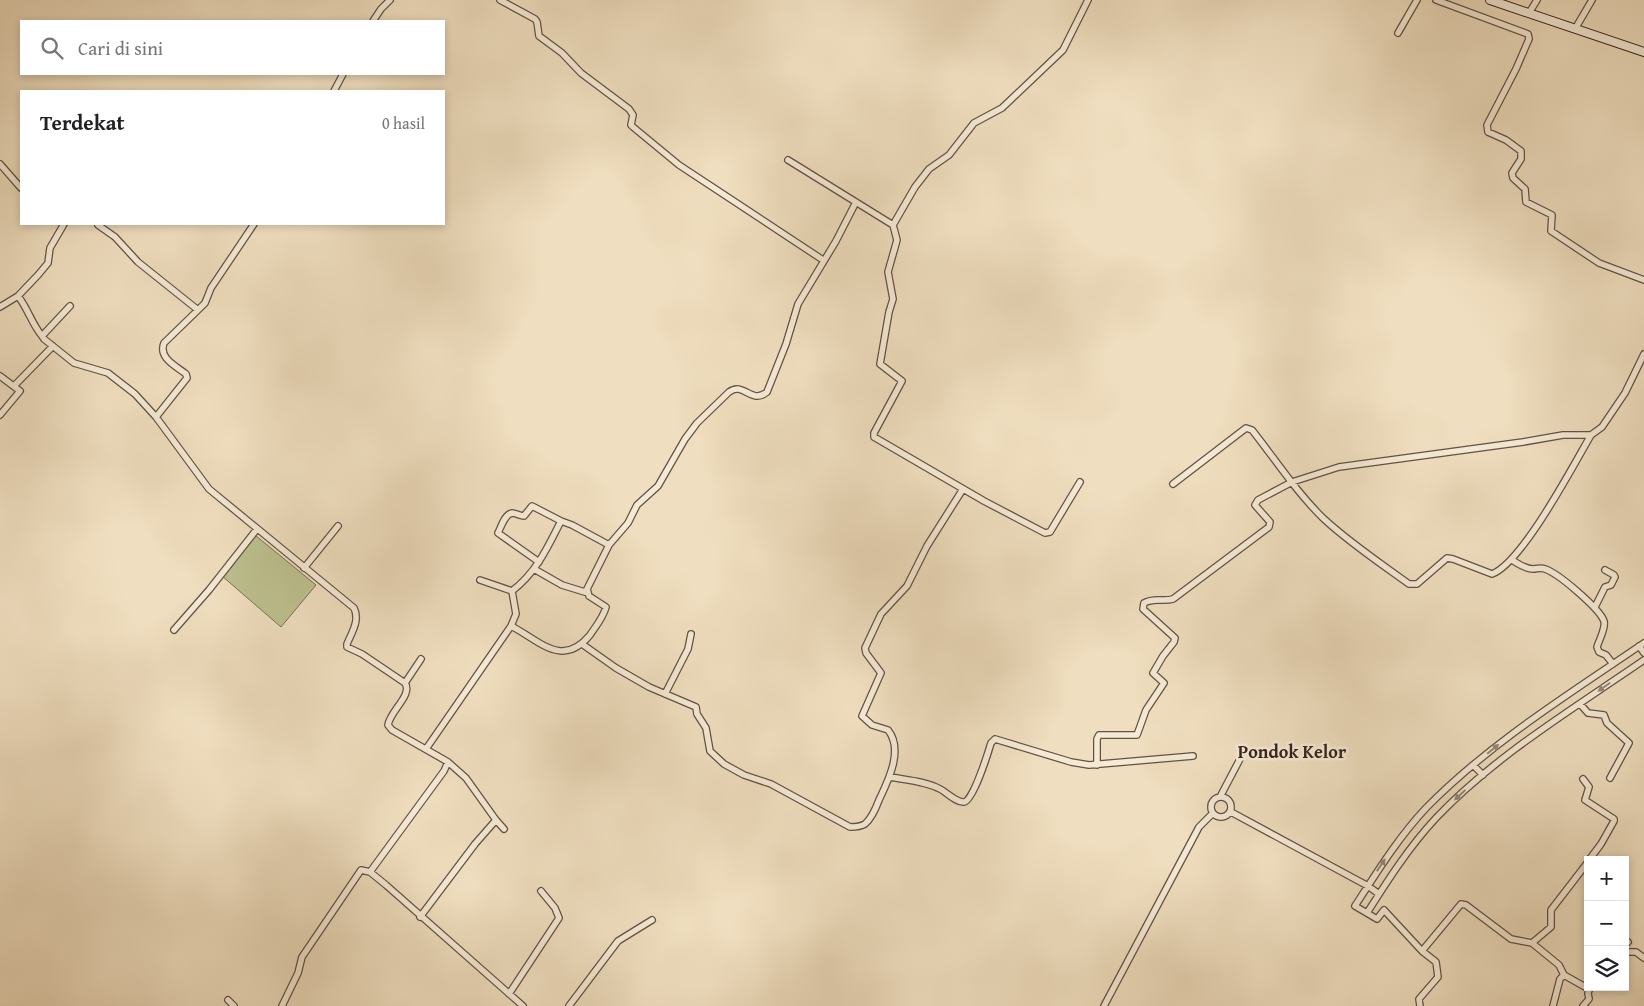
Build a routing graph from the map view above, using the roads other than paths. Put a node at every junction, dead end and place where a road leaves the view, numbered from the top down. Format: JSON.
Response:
{"nodes":[{"id":1,"x":390,"y":0,"type":"edge"},
{"id":2,"x":500,"y":0,"type":"edge"},
{"id":3,"x":1088,"y":0,"type":"edge"},
{"id":4,"x":1417,"y":0,"type":"edge"},
{"id":5,"x":1436,"y":0,"type":"edge"},
{"id":6,"x":1490,"y":0,"type":"edge"},
{"id":7,"x":1537,"y":0,"type":"edge"},
{"id":8,"x":1592,"y":0,"type":"edge"},
{"id":9,"x":1529,"y":13,"type":"junction"},
{"id":10,"x":374,"y":20,"type":"edge"},
{"id":11,"x":1575,"y":29,"type":"junction"},
{"id":12,"x":1398,"y":33,"type":"dead end"},
{"id":13,"x":1644,"y":52,"type":"edge"},
{"id":14,"x":342,"y":75,"type":"edge"},
{"id":15,"x":335,"y":90,"type":"edge"},
{"id":16,"x":788,"y":160,"type":"dead end"},
{"id":17,"x":0,"y":164,"type":"edge"},
{"id":18,"x":20,"y":187,"type":"edge"},
{"id":19,"x":856,"y":202,"type":"junction"},
{"id":20,"x":63,"y":225,"type":"edge"},
{"id":21,"x":98,"y":225,"type":"edge"},
{"id":22,"x":253,"y":225,"type":"edge"},
{"id":23,"x":893,"y":225,"type":"junction"},
{"id":24,"x":823,"y":260,"type":"junction"},
{"id":25,"x":1644,"y":280,"type":"edge"},
{"id":26,"x":18,"y":296,"type":"junction"},
{"id":27,"x":70,"y":306,"type":"dead end"},
{"id":28,"x":0,"y":307,"type":"edge"},
{"id":29,"x":198,"y":310,"type":"junction"},
{"id":30,"x":42,"y":336,"type":"junction"},
{"id":31,"x":53,"y":346,"type":"junction"},
{"id":32,"x":1644,"y":354,"type":"edge"},
{"id":33,"x":0,"y":376,"type":"edge"},
{"id":34,"x":14,"y":386,"type":"junction"},
{"id":35,"x":0,"y":415,"type":"edge"},
{"id":36,"x":156,"y":417,"type":"junction"},
{"id":37,"x":1591,"y":435,"type":"junction"},
{"id":38,"x":1080,"y":482,"type":"dead end"},
{"id":39,"x":1292,"y":482,"type":"junction"},
{"id":40,"x":1173,"y":484,"type":"dead end"},
{"id":41,"x":963,"y":489,"type":"junction"},
{"id":42,"x":561,"y":521,"type":"junction"},
{"id":43,"x":338,"y":526,"type":"dead end"},
{"id":44,"x":257,"y":529,"type":"junction"},
{"id":45,"x":609,"y":545,"type":"junction"},
{"id":46,"x":1512,"y":560,"type":"junction"},
{"id":47,"x":538,"y":562,"type":"junction"},
{"id":48,"x":304,"y":568,"type":"junction"},
{"id":49,"x":534,"y":569,"type":"junction"},
{"id":50,"x":1605,"y":570,"type":"dead end"},
{"id":51,"x":480,"y":580,"type":"dead end"},
{"id":52,"x":512,"y":591,"type":"junction"},
{"id":53,"x":588,"y":593,"type":"junction"},
{"id":54,"x":1595,"y":608,"type":"junction"},
{"id":55,"x":511,"y":626,"type":"junction"},
{"id":56,"x":174,"y":630,"type":"dead end"},
{"id":57,"x":691,"y":634,"type":"dead end"},
{"id":58,"x":582,"y":644,"type":"junction"},
{"id":59,"x":1642,"y":644,"type":"edge"},
{"id":60,"x":1644,"y":653,"type":"edge"},
{"id":61,"x":421,"y":659,"type":"dead end"},
{"id":62,"x":1644,"y":660,"type":"edge"},
{"id":63,"x":1613,"y":664,"type":"junction"},
{"id":64,"x":406,"y":683,"type":"junction"},
{"id":65,"x":665,"y":694,"type":"junction"},
{"id":66,"x":1580,"y":704,"type":"junction"},
{"id":67,"x":426,"y":749,"type":"junction"},
{"id":68,"x":1193,"y":756,"type":"dead end"},
{"id":69,"x":1240,"y":759,"type":"dead end"},
{"id":70,"x":448,"y":762,"type":"junction"},
{"id":71,"x":1097,"y":764,"type":"junction"},
{"id":72,"x":1474,"y":764,"type":"junction"},
{"id":73,"x":1483,"y":775,"type":"junction"},
{"id":74,"x":890,"y":777,"type":"junction"},
{"id":75,"x":1610,"y":778,"type":"dead end"},
{"id":76,"x":1582,"y":779,"type":"dead end"},
{"id":77,"x":1220,"y":797,"type":"junction"},
{"id":78,"x":1231,"y":812,"type":"junction"},
{"id":79,"x":1212,"y":814,"type":"junction"},
{"id":80,"x":496,"y":820,"type":"junction"},
{"id":81,"x":504,"y":829,"type":"dead end"},
{"id":82,"x":1592,"y":856,"type":"edge"},
{"id":83,"x":1584,"y":866,"type":"edge"},
{"id":84,"x":370,"y":872,"type":"junction"},
{"id":85,"x":1368,"y":886,"type":"junction"},
{"id":86,"x":541,"y":891,"type":"dead end"},
{"id":87,"x":1379,"y":894,"type":"junction"},
{"id":88,"x":1367,"y":914,"type":"junction"},
{"id":89,"x":420,"y":917,"type":"junction"},
{"id":90,"x":652,"y":920,"type":"dead end"},
{"id":91,"x":1532,"y":944,"type":"junction"},
{"id":92,"x":1422,"y":951,"type":"junction"},
{"id":93,"x":1629,"y":952,"type":"edge"},
{"id":94,"x":1644,"y":958,"type":"edge"},
{"id":95,"x":1564,"y":975,"type":"junction"},
{"id":96,"x":1584,"y":985,"type":"edge"},
{"id":97,"x":1589,"y":991,"type":"edge"},
{"id":98,"x":509,"y":994,"type":"junction"},
{"id":99,"x":228,"y":1000,"type":"dead end"},
{"id":100,"x":234,"y":1006,"type":"edge"},
{"id":101,"x":282,"y":1006,"type":"edge"},
{"id":102,"x":523,"y":1006,"type":"edge"},
{"id":103,"x":569,"y":1006,"type":"edge"},
{"id":104,"x":1104,"y":1006,"type":"edge"},
{"id":105,"x":1420,"y":1006,"type":"edge"},
{"id":106,"x":1553,"y":1006,"type":"edge"},
{"id":107,"x":1584,"y":1006,"type":"edge"}],
"edges":[{"from":1,"to":10,"type":"street"},
{"from":2,"to":24,"type":"street"},
{"from":3,"to":23,"type":"street"},
{"from":4,"to":12,"type":"street"},
{"from":5,"to":25,"type":"street"},
{"from":6,"to":9,"type":"street"},
{"from":7,"to":9,"type":"street"},
{"from":8,"to":11,"type":"street"},
{"from":9,"to":11,"type":"street"},
{"from":11,"to":13,"type":"street"},
{"from":14,"to":15,"type":"street"},
{"from":16,"to":19,"type":"street"},
{"from":17,"to":18,"type":"street"},
{"from":19,"to":23,"type":"street"},
{"from":19,"to":24,"type":"street"},
{"from":20,"to":26,"type":"street"},
{"from":21,"to":29,"type":"street"},
{"from":22,"to":29,"type":"street"},
{"from":23,"to":41,"type":"street"},
{"from":24,"to":45,"type":"street"},
{"from":26,"to":28,"type":"street"},
{"from":26,"to":30,"type":"street"},
{"from":27,"to":30,"type":"street"},
{"from":29,"to":36,"type":"street"},
{"from":30,"to":31,"type":"street"},
{"from":31,"to":34,"type":"street"},
{"from":31,"to":36,"type":"street"},
{"from":32,"to":37,"type":"street"},
{"from":33,"to":34,"type":"street"},
{"from":34,"to":35,"type":"street"},
{"from":36,"to":44,"type":"street"},
{"from":37,"to":39,"type":"street"},
{"from":37,"to":46,"type":"street"},
{"from":38,"to":41,"type":"street"},
{"from":39,"to":40,"type":"street"},
{"from":39,"to":46,"type":"street"},
{"from":39,"to":71,"type":"street"},
{"from":41,"to":74,"type":"street"},
{"from":42,"to":45,"type":"street"},
{"from":42,"to":47,"type":"street"},
{"from":42,"to":47,"type":"street"},
{"from":43,"to":48,"type":"street"},
{"from":44,"to":48,"type":"street"},
{"from":44,"to":56,"type":"street"},
{"from":45,"to":53,"type":"street"},
{"from":46,"to":54,"type":"street"},
{"from":47,"to":49,"type":"street"},
{"from":48,"to":64,"type":"street"},
{"from":49,"to":52,"type":"street"},
{"from":49,"to":53,"type":"street"},
{"from":50,"to":54,"type":"street"},
{"from":51,"to":52,"type":"street"},
{"from":52,"to":55,"type":"street"},
{"from":53,"to":58,"type":"street"},
{"from":54,"to":63,"type":"street"},
{"from":55,"to":58,"type":"street"},
{"from":55,"to":67,"type":"street"},
{"from":57,"to":65,"type":"street"},
{"from":58,"to":65,"type":"street"},
{"from":59,"to":60,"type":"street"},
{"from":59,"to":63,"type":"street"},
{"from":61,"to":64,"type":"street"},
{"from":62,"to":66,"type":"street","one_way":true},
{"from":72,"to":63,"type":"street","one_way":true},
{"from":64,"to":67,"type":"street"},
{"from":65,"to":74,"type":"street"},
{"from":66,"to":73,"type":"street"},
{"from":66,"to":75,"type":"street"},
{"from":67,"to":70,"type":"street"},
{"from":68,"to":71,"type":"street"},
{"from":69,"to":77,"type":"street"},
{"from":70,"to":80,"type":"street"},
{"from":70,"to":84,"type":"street"},
{"from":71,"to":74,"type":"street"},
{"from":72,"to":73,"type":"street"},
{"from":85,"to":72,"type":"street","one_way":true},
{"from":73,"to":87,"type":"street","one_way":true},
{"from":76,"to":82,"type":"street"},
{"from":77,"to":78,"type":"street"},
{"from":77,"to":79,"type":"street"},
{"from":78,"to":79,"type":"street"},
{"from":78,"to":85,"type":"street"},
{"from":79,"to":104,"type":"street"},
{"from":80,"to":81,"type":"street"},
{"from":80,"to":89,"type":"street"},
{"from":83,"to":91,"type":"street"},
{"from":84,"to":89,"type":"street"},
{"from":84,"to":101,"type":"street"},
{"from":85,"to":87,"type":"street"},
{"from":85,"to":88,"type":"street"},
{"from":86,"to":98,"type":"street"},
{"from":87,"to":88,"type":"street"},
{"from":88,"to":92,"type":"street"},
{"from":89,"to":98,"type":"street"},
{"from":90,"to":103,"type":"street"},
{"from":91,"to":92,"type":"street"},
{"from":91,"to":95,"type":"street"},
{"from":92,"to":105,"type":"street"},
{"from":93,"to":94,"type":"street"},
{"from":95,"to":96,"type":"street"},
{"from":95,"to":106,"type":"street"},
{"from":97,"to":107,"type":"street"},
{"from":98,"to":102,"type":"street"},
{"from":99,"to":100,"type":"street"}]}
